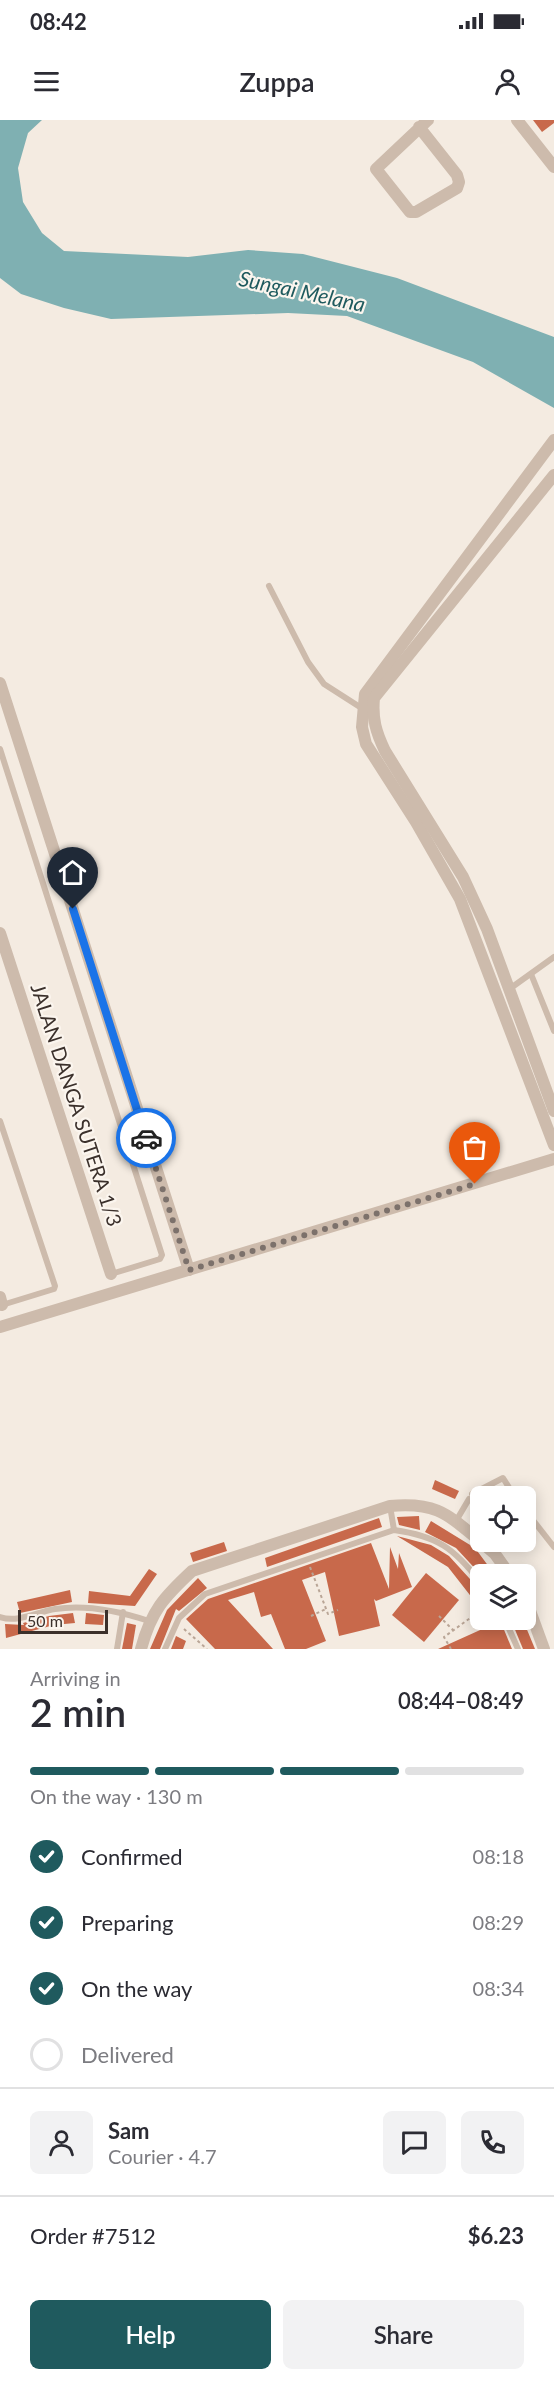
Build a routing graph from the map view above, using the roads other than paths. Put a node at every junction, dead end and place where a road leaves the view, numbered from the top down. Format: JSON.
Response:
{"nodes":[{"id":1,"x":517,"y":120,"type":"edge"},
{"id":2,"x":423,"y":124,"type":"edge"},
{"id":3,"x":554,"y":167,"type":"edge"},
{"id":4,"x":554,"y":440,"type":"edge"},
{"id":5,"x":554,"y":475,"type":"edge"},
{"id":6,"x":269,"y":586,"type":"dead end"},
{"id":7,"x":0,"y":683,"type":"edge"},
{"id":8,"x":363,"y":709,"type":"junction"},
{"id":9,"x":0,"y":751,"type":"edge"},
{"id":10,"x":0,"y":933,"type":"edge"},
{"id":11,"x":2,"y":949,"type":"edge"},
{"id":12,"x":554,"y":957,"type":"edge"},
{"id":13,"x":531,"y":974,"type":"junction"},
{"id":14,"x":504,"y":993,"type":"junction"},
{"id":15,"x":554,"y":1031,"type":"edge"},
{"id":16,"x":554,"y":1111,"type":"edge"},
{"id":17,"x":0,"y":1120,"type":"edge"},
{"id":18,"x":554,"y":1145,"type":"edge"},
{"id":19,"x":554,"y":1159,"type":"edge"},
{"id":20,"x":189,"y":1270,"type":"junction"},
{"id":21,"x":111,"y":1274,"type":"joint"},
{"id":22,"x":1,"y":1301,"type":"edge"},
{"id":23,"x":0,"y":1327,"type":"edge"},
{"id":24,"x":490,"y":1486,"type":"edge"},
{"id":25,"x":508,"y":1486,"type":"edge"},
{"id":26,"x":470,"y":1499,"type":"edge"},
{"id":27,"x":390,"y":1506,"type":"junction"},
{"id":28,"x":456,"y":1521,"type":"junction"},
{"id":29,"x":536,"y":1524,"type":"edge"},
{"id":30,"x":394,"y":1530,"type":"junction"},
{"id":31,"x":470,"y":1533,"type":"edge"},
{"id":32,"x":554,"y":1547,"type":"edge"},
{"id":33,"x":492,"y":1552,"type":"edge"},
{"id":34,"x":502,"y":1564,"type":"edge"},
{"id":35,"x":470,"y":1569,"type":"edge"},
{"id":36,"x":123,"y":1612,"type":"junction"},
{"id":37,"x":0,"y":1617,"type":"edge"},
{"id":38,"x":148,"y":1621,"type":"junction"},
{"id":39,"x":536,"y":1627,"type":"edge"},
{"id":40,"x":509,"y":1630,"type":"edge"},
{"id":41,"x":117,"y":1649,"type":"edge"},
{"id":42,"x":141,"y":1649,"type":"edge"},
{"id":43,"x":165,"y":1649,"type":"edge"},
{"id":44,"x":518,"y":1649,"type":"edge"},
{"id":45,"x":544,"y":1649,"type":"edge"}],
"edges":[{"from":1,"to":3,"type":"street"},
{"from":2,"to":2,"type":"street"},
{"from":4,"to":8,"type":"street"},
{"from":5,"to":14,"type":"street"},
{"from":6,"to":8,"type":"lane"},
{"from":7,"to":20,"type":"street"},
{"from":8,"to":14,"type":"street"},
{"from":9,"to":21,"type":"lane"},
{"from":10,"to":11,"type":"street","name":"JALAN DANGA SUTERA 1/3"},
{"from":11,"to":21,"type":"street","name":"JALAN DANGA SUTERA 1/3"},
{"from":12,"to":13,"type":"lane"},
{"from":13,"to":14,"type":"lane"},
{"from":13,"to":15,"type":"lane"},
{"from":14,"to":16,"type":"street"},
{"from":14,"to":18,"type":"street"},
{"from":17,"to":22,"type":"lane"},
{"from":19,"to":20,"type":"street"},
{"from":20,"to":23,"type":"street"},
{"from":24,"to":25,"type":"lane"},
{"from":26,"to":28,"type":"lane"},
{"from":27,"to":28,"type":"street"},
{"from":27,"to":30,"type":"lane"},
{"from":27,"to":38,"type":"street"},
{"from":28,"to":31,"type":"street"},
{"from":29,"to":32,"type":"lane"},
{"from":30,"to":35,"type":"lane"},
{"from":30,"to":43,"type":"lane"},
{"from":33,"to":34,"type":"street"},
{"from":36,"to":37,"type":"lane"},
{"from":36,"to":38,"type":"lane"},
{"from":36,"to":41,"type":"lane"},
{"from":38,"to":42,"type":"street"},
{"from":39,"to":45,"type":"street"},
{"from":40,"to":44,"type":"lane"}]}
